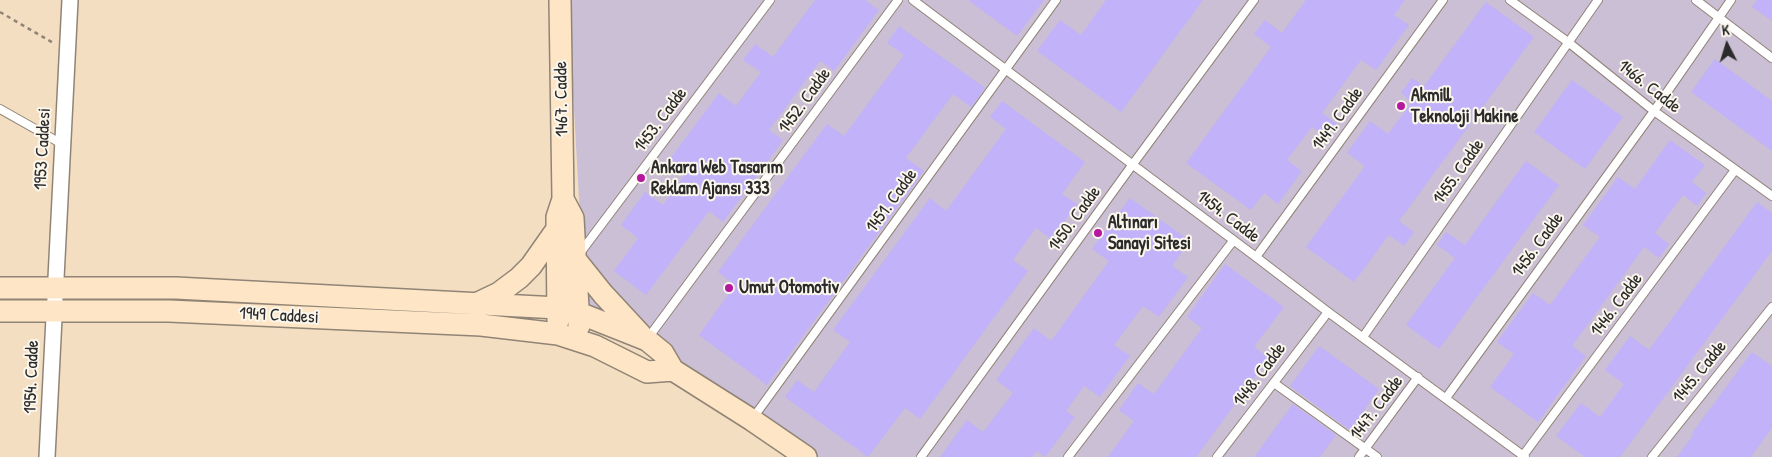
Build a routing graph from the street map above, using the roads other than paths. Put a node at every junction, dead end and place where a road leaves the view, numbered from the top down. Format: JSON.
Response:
{"nodes":[{"id":1,"x":70,"y":0,"type":"edge"},
{"id":2,"x":560,"y":0,"type":"edge"},
{"id":3,"x":770,"y":0,"type":"edge"},
{"id":4,"x":898,"y":0,"type":"edge"},
{"id":5,"x":913,"y":0,"type":"edge"},
{"id":6,"x":1056,"y":0,"type":"edge"},
{"id":7,"x":1254,"y":0,"type":"edge"},
{"id":8,"x":1443,"y":0,"type":"edge"},
{"id":9,"x":1510,"y":0,"type":"edge"},
{"id":10,"x":1598,"y":0,"type":"edge"},
{"id":11,"x":1696,"y":0,"type":"edge"},
{"id":12,"x":1731,"y":0,"type":"edge"},
{"id":13,"x":1719,"y":17,"type":"junction"},
{"id":14,"x":1568,"y":42,"type":"junction"},
{"id":15,"x":1772,"y":58,"type":"edge"},
{"id":16,"x":1006,"y":70,"type":"junction"},
{"id":17,"x":0,"y":109,"type":"edge"},
{"id":18,"x":1654,"y":111,"type":"junction"},
{"id":19,"x":62,"y":144,"type":"junction"},
{"id":20,"x":1133,"y":164,"type":"junction"},
{"id":21,"x":1735,"y":170,"type":"junction"},
{"id":22,"x":1772,"y":196,"type":"edge"},
{"id":23,"x":563,"y":199,"type":"junction"},
{"id":24,"x":557,"y":229,"type":"junction"},
{"id":25,"x":1234,"y":241,"type":"junction"},
{"id":26,"x":1256,"y":256,"type":"junction"},
{"id":27,"x":576,"y":259,"type":"junction"},
{"id":28,"x":0,"y":288,"type":"edge"},
{"id":29,"x":54,"y":299,"type":"junction"},
{"id":30,"x":474,"y":305,"type":"junction"},
{"id":31,"x":1772,"y":307,"type":"edge"},
{"id":32,"x":0,"y":310,"type":"edge"},
{"id":33,"x":568,"y":311,"type":"junction"},
{"id":34,"x":1328,"y":312,"type":"junction"},
{"id":35,"x":558,"y":334,"type":"junction"},
{"id":36,"x":1363,"y":338,"type":"junction"},
{"id":37,"x":647,"y":340,"type":"junction"},
{"id":38,"x":580,"y":341,"type":"junction"},
{"id":39,"x":673,"y":370,"type":"junction"},
{"id":40,"x":1418,"y":377,"type":"junction"},
{"id":41,"x":1274,"y":383,"type":"junction"},
{"id":42,"x":1446,"y":398,"type":"junction"},
{"id":43,"x":752,"y":420,"type":"junction"},
{"id":44,"x":1365,"y":449,"type":"junction"},
{"id":45,"x":47,"y":457,"type":"edge"},
{"id":46,"x":806,"y":457,"type":"edge"},
{"id":47,"x":921,"y":457,"type":"edge"},
{"id":48,"x":1068,"y":457,"type":"edge"},
{"id":49,"x":1217,"y":457,"type":"edge"},
{"id":50,"x":1359,"y":457,"type":"edge"},
{"id":51,"x":1377,"y":457,"type":"edge"},
{"id":52,"x":1523,"y":457,"type":"edge"},
{"id":53,"x":1652,"y":457,"type":"edge"}],
"edges":[{"from":1,"to":19,"type":"street","name":"1953 Caddesi"},
{"from":2,"to":23,"type":"street","name":"1467. Cadde"},
{"from":3,"to":27,"type":"lane","name":"1453. Cadde"},
{"from":4,"to":37,"type":"lane","name":"1452. Cadde"},
{"from":5,"to":16,"type":"lane","name":"1454. Cadde"},
{"from":6,"to":16,"type":"lane","name":"1451. Cadde"},
{"from":7,"to":20,"type":"lane","name":"1450. Cadde"},
{"from":8,"to":26,"type":"lane","name":"1449. Cadde"},
{"from":9,"to":14,"type":"lane","name":"1466. Cadde"},
{"from":10,"to":14,"type":"lane","name":"1455. Cadde"},
{"from":11,"to":13,"type":"lane"},
{"from":12,"to":13,"type":"lane","name":"1456. Cadde"},
{"from":13,"to":15,"type":"lane"},
{"from":13,"to":18,"type":"lane","name":"1456. Cadde"},
{"from":14,"to":18,"type":"lane","name":"1466. Cadde"},
{"from":14,"to":36,"type":"lane","name":"1455. Cadde"},
{"from":16,"to":20,"type":"lane","name":"1454. Cadde"},
{"from":16,"to":43,"type":"lane","name":"1451. Cadde"},
{"from":17,"to":19,"type":"lane"},
{"from":18,"to":21,"type":"lane","name":"1466. Cadde"},
{"from":18,"to":42,"type":"lane","name":"1456. Cadde"},
{"from":19,"to":29,"type":"street","name":"1953 Caddesi"},
{"from":20,"to":25,"type":"lane","name":"1454. Cadde"},
{"from":20,"to":47,"type":"lane","name":"1450. Cadde"},
{"from":21,"to":22,"type":"lane","name":"1466. Cadde"},
{"from":21,"to":52,"type":"lane","name":"1446. Cadde"},
{"from":23,"to":24,"type":"street","name":"1467. Cadde"},
{"from":23,"to":27,"type":"street","name":"1467. Cadde"},
{"from":24,"to":30,"type":"street"},
{"from":24,"to":33,"type":"street","name":"1467. Cadde"},
{"from":25,"to":26,"type":"lane","name":"1454. Cadde"},
{"from":25,"to":48,"type":"lane"},
{"from":26,"to":34,"type":"lane","name":"1454. Cadde"},
{"from":27,"to":33,"type":"street","name":"1467. Cadde"},
{"from":27,"to":37,"type":"street"},
{"from":28,"to":29,"type":"street","name":"1949 Caddesi"},
{"from":29,"to":30,"type":"street","name":"1949 Caddesi"},
{"from":29,"to":32,"type":"street","name":"1949 Caddesi"},
{"from":29,"to":35,"type":"street","name":"1949 Caddesi"},
{"from":29,"to":45,"type":"street","name":"1954. Cadde"},
{"from":30,"to":33,"type":"street","name":"1949 Caddesi"},
{"from":31,"to":53,"type":"lane","name":"1445. Cadde"},
{"from":33,"to":35,"type":"street","name":"1467. Cadde"},
{"from":33,"to":37,"type":"street"},
{"from":33,"to":38,"type":"street","name":"1467. Cadde"},
{"from":34,"to":36,"type":"lane","name":"1454. Cadde"},
{"from":34,"to":41,"type":"lane","name":"1448. Cadde"},
{"from":35,"to":38,"type":"street"},
{"from":36,"to":40,"type":"lane","name":"1454. Cadde"},
{"from":37,"to":39,"type":"street"},
{"from":38,"to":39,"type":"street"},
{"from":39,"to":43,"type":"street"},
{"from":40,"to":42,"type":"lane","name":"1454. Cadde"},
{"from":40,"to":44,"type":"lane","name":"1447. Cadde"},
{"from":41,"to":44,"type":"lane"},
{"from":41,"to":49,"type":"lane","name":"1448. Cadde"},
{"from":42,"to":52,"type":"lane","name":"1454. Cadde"},
{"from":43,"to":46,"type":"street"},
{"from":44,"to":50,"type":"lane","name":"1447. Cadde"},
{"from":44,"to":51,"type":"lane"}]}
